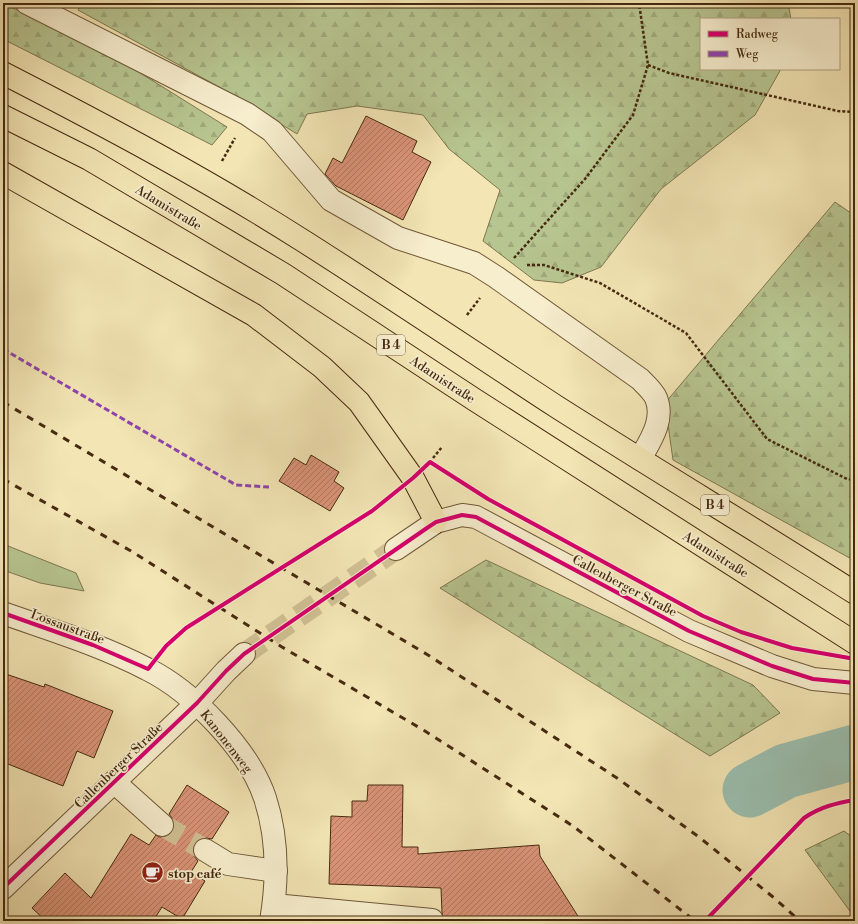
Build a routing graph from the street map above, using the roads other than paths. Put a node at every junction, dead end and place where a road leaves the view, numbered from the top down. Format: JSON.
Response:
{"nodes":[{"id":1,"x":27,"y":3,"type":"edge"},
{"id":2,"x":3,"y":73,"type":"edge"},
{"id":3,"x":3,"y":116,"type":"edge"},
{"id":4,"x":3,"y":173,"type":"edge"},
{"id":5,"x":640,"y":459,"type":"junction"},
{"id":6,"x":436,"y":522,"type":"junction"},
{"id":7,"x":396,"y":549,"type":"tunnel mouth"},
{"id":8,"x":855,"y":593,"type":"edge"},
{"id":9,"x":3,"y":613,"type":"edge"},
{"id":10,"x":855,"y":643,"type":"edge"},
{"id":11,"x":244,"y":654,"type":"tunnel mouth"},
{"id":12,"x":855,"y":683,"type":"edge"},
{"id":13,"x":197,"y":703,"type":"junction"},
{"id":14,"x":114,"y":782,"type":"junction"},
{"id":15,"x":162,"y":825,"type":"tunnel mouth"},
{"id":16,"x":205,"y":850,"type":"tunnel mouth"},
{"id":17,"x":276,"y":871,"type":"junction"},
{"id":18,"x":3,"y":888,"type":"edge"},
{"id":19,"x":273,"y":913,"type":"edge"},
{"id":20,"x":432,"y":920,"type":"dead end"}],
"edges":[{"from":1,"to":5,"type":"street"},
{"from":2,"to":5,"type":"highway","number":"B 4"},
{"from":3,"to":10,"type":"highway","name":"Adamistraße","number":"B 4"},
{"from":4,"to":6,"type":"highway"},
{"from":5,"to":8,"type":"highway","number":"B 4"},
{"from":6,"to":7,"type":"street","name":"Callenberger Straße"},
{"from":6,"to":12,"type":"street","name":"Callenberger Straße"},
{"from":9,"to":13,"type":"street","name":"Lossaustraße"},
{"from":11,"to":13,"type":"street","name":"Callenberger Straße"},
{"from":13,"to":14,"type":"street","name":"Callenberger Straße"},
{"from":13,"to":17,"type":"street","name":"Kanonenweg"},
{"from":14,"to":15,"type":"street"},
{"from":14,"to":18,"type":"street","name":"Callenberger Straße"},
{"from":16,"to":17,"type":"street"},
{"from":17,"to":19,"type":"street","name":"Kanonenweg"},
{"from":19,"to":20,"type":"street"}]}
